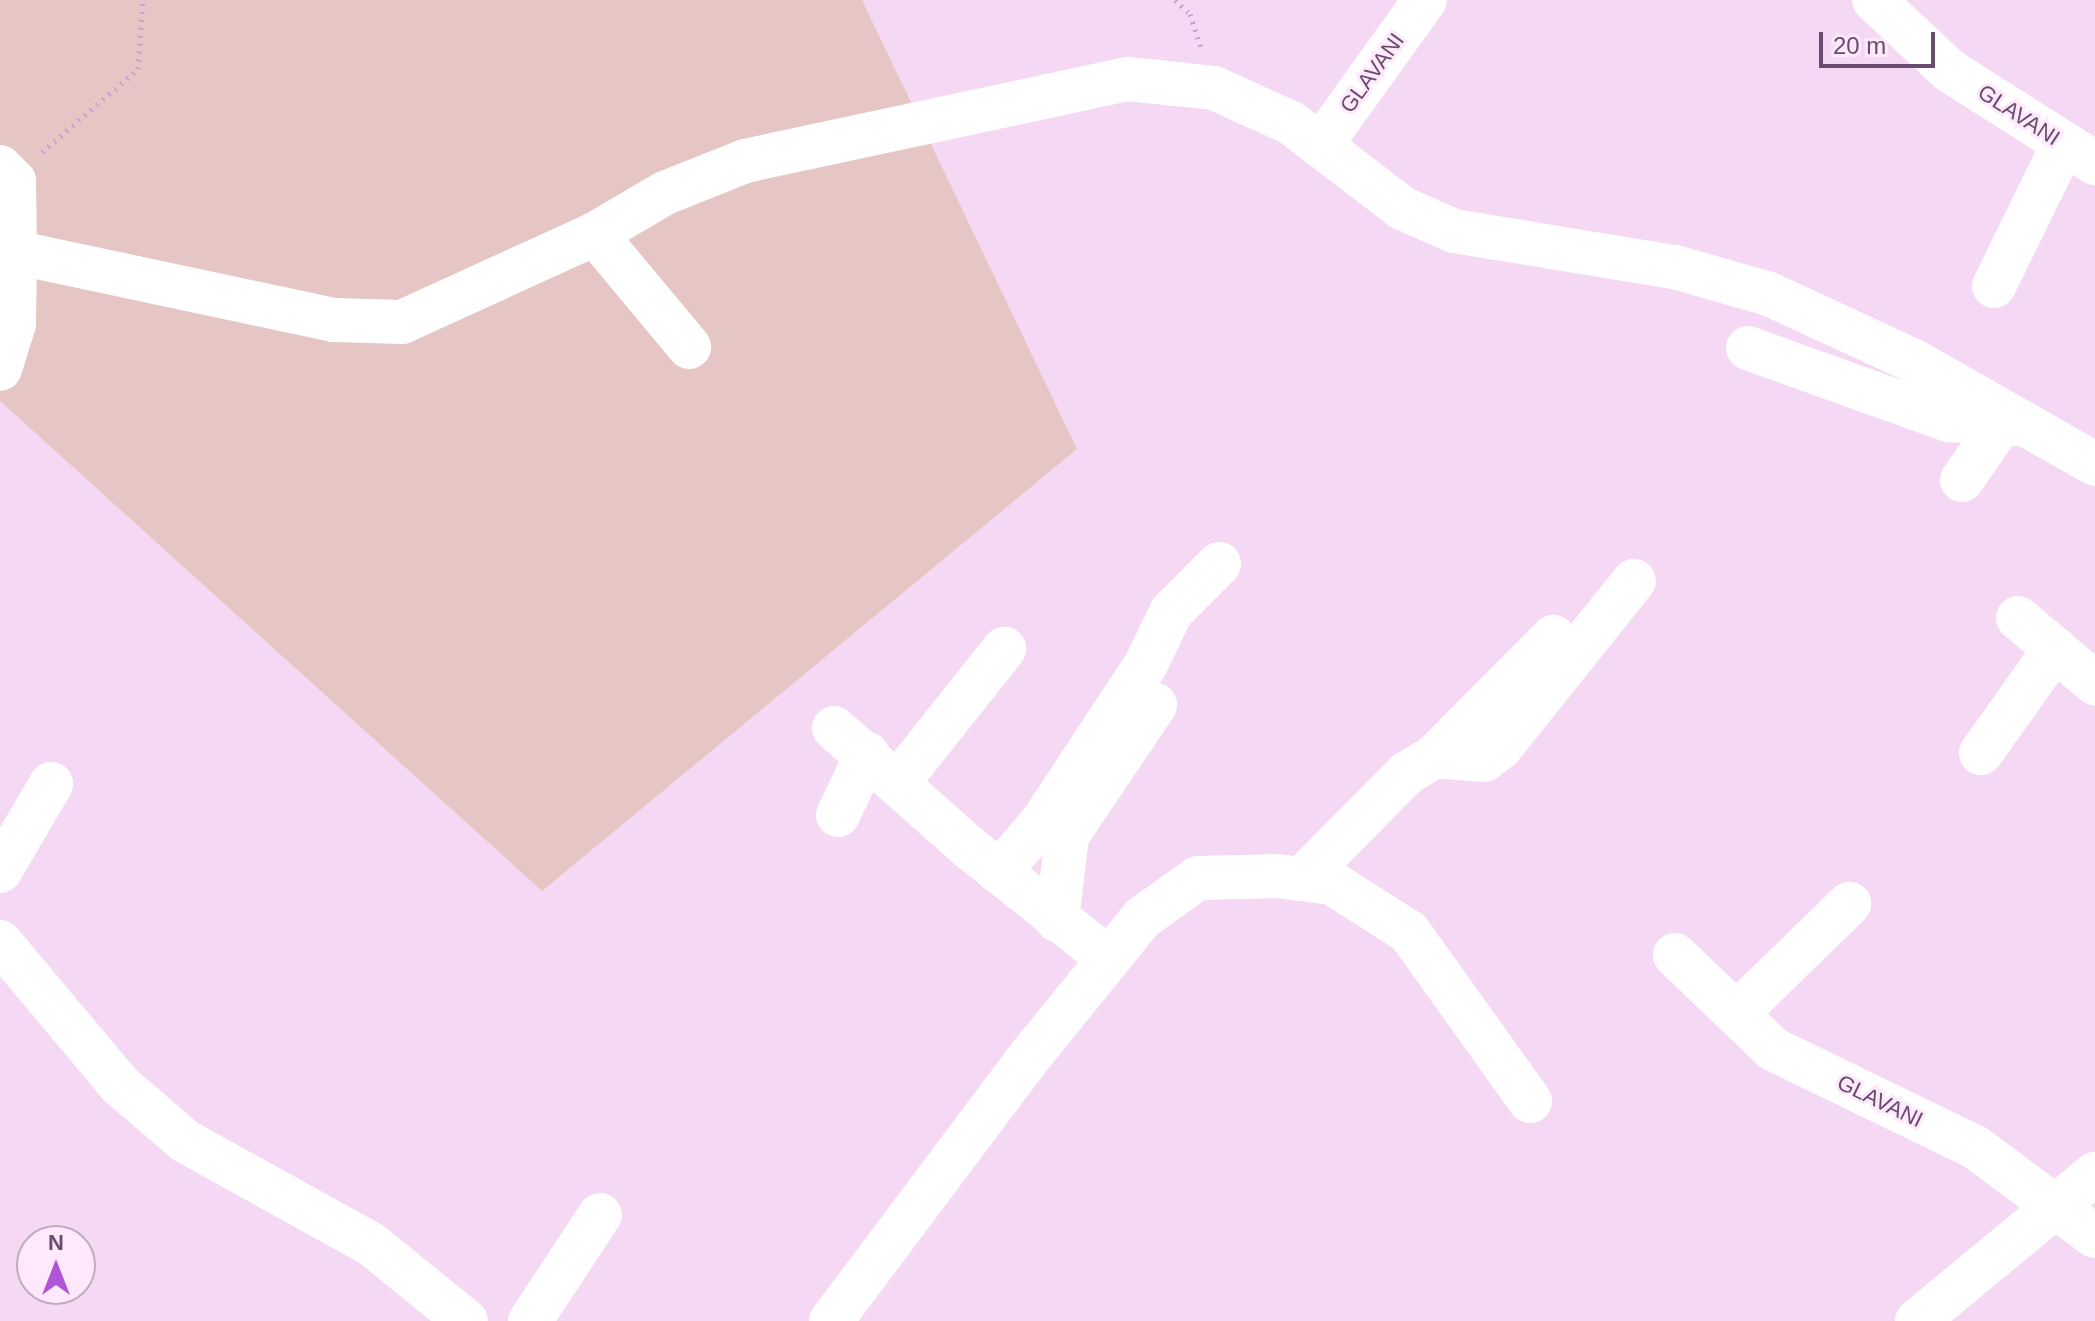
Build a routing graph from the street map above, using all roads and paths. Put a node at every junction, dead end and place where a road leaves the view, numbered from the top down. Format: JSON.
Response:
{"nodes":[{"id":1,"x":143,"y":0,"type":"edge"},
{"id":2,"x":1425,"y":0,"type":"edge"},
{"id":3,"x":1874,"y":0,"type":"edge"},
{"id":4,"x":1320,"y":146,"type":"junction"},
{"id":5,"x":2080,"y":153,"type":"edge"},
{"id":6,"x":7,"y":174,"type":"edge"},
{"id":7,"x":595,"y":234,"type":"junction"},
{"id":8,"x":7,"y":250,"type":"edge"},
{"id":9,"x":1994,"y":286,"type":"dead end"},
{"id":10,"x":689,"y":347,"type":"dead end"},
{"id":11,"x":1748,"y":348,"type":"dead end"},
{"id":12,"x":0,"y":369,"type":"edge"},
{"id":13,"x":2012,"y":423,"type":"junction"},
{"id":14,"x":2095,"y":464,"type":"edge"},
{"id":15,"x":1962,"y":480,"type":"dead end"},
{"id":16,"x":1219,"y":564,"type":"dead end"},
{"id":17,"x":1634,"y":581,"type":"dead end"},
{"id":18,"x":2018,"y":618,"type":"dead end"},
{"id":19,"x":1553,"y":637,"type":"dead end"},
{"id":20,"x":1004,"y":649,"type":"dead end"},
{"id":21,"x":2055,"y":649,"type":"junction"},
{"id":22,"x":2095,"y":683,"type":"edge"},
{"id":23,"x":1155,"y":705,"type":"dead end"},
{"id":24,"x":1981,"y":753,"type":"dead end"},
{"id":25,"x":867,"y":754,"type":"junction"},
{"id":26,"x":1435,"y":756,"type":"junction"},
{"id":27,"x":51,"y":784,"type":"dead end"},
{"id":28,"x":838,"y":815,"type":"dead end"},
{"id":29,"x":0,"y":871,"type":"edge"},
{"id":30,"x":999,"y":872,"type":"junction"},
{"id":31,"x":1302,"y":879,"type":"junction"},
{"id":32,"x":1849,"y":904,"type":"dead end"},
{"id":33,"x":1057,"y":920,"type":"junction"},
{"id":34,"x":0,"y":942,"type":"edge"},
{"id":35,"x":1675,"y":955,"type":"dead end"},
{"id":36,"x":1109,"y":959,"type":"junction"},
{"id":37,"x":1736,"y":1014,"type":"junction"},
{"id":38,"x":1530,"y":1101,"type":"dead end"},
{"id":39,"x":2095,"y":1174,"type":"edge"},
{"id":40,"x":2055,"y":1205,"type":"junction"},
{"id":41,"x":600,"y":1215,"type":"dead end"},
{"id":42,"x":2095,"y":1236,"type":"edge"},
{"id":43,"x":466,"y":1321,"type":"edge"},
{"id":44,"x":530,"y":1321,"type":"edge"},
{"id":45,"x":831,"y":1321,"type":"edge"},
{"id":46,"x":1917,"y":1321,"type":"edge"}],
"edges":[{"from":1,"to":6,"type":"path"},
{"from":2,"to":4,"type":"street","name":"GLAVANI"},
{"from":3,"to":5,"type":"street","name":"GLAVANI"},
{"from":4,"to":7,"type":"street"},
{"from":4,"to":13,"type":"street"},
{"from":5,"to":9,"type":"street"},
{"from":6,"to":8,"type":"street"},
{"from":7,"to":8,"type":"street"},
{"from":7,"to":10,"type":"street"},
{"from":8,"to":12,"type":"street"},
{"from":11,"to":13,"type":"street"},
{"from":13,"to":14,"type":"street"},
{"from":13,"to":15,"type":"street"},
{"from":16,"to":30,"type":"street"},
{"from":17,"to":26,"type":"street"},
{"from":18,"to":21,"type":"street"},
{"from":19,"to":26,"type":"street"},
{"from":20,"to":25,"type":"street"},
{"from":21,"to":22,"type":"street"},
{"from":21,"to":24,"type":"street"},
{"from":23,"to":33,"type":"street"},
{"from":25,"to":28,"type":"street"},
{"from":25,"to":30,"type":"street"},
{"from":26,"to":31,"type":"street"},
{"from":27,"to":29,"type":"street"},
{"from":30,"to":33,"type":"street"},
{"from":31,"to":36,"type":"street"},
{"from":31,"to":38,"type":"street"},
{"from":32,"to":37,"type":"street"},
{"from":33,"to":36,"type":"street"},
{"from":34,"to":43,"type":"street"},
{"from":35,"to":37,"type":"street","name":"GLAVANI"},
{"from":36,"to":45,"type":"street"},
{"from":37,"to":40,"type":"street","name":"GLAVANI"},
{"from":39,"to":40,"type":"street"},
{"from":40,"to":42,"type":"street","name":"GLAVANI"},
{"from":40,"to":46,"type":"street"},
{"from":41,"to":44,"type":"street"}]}
